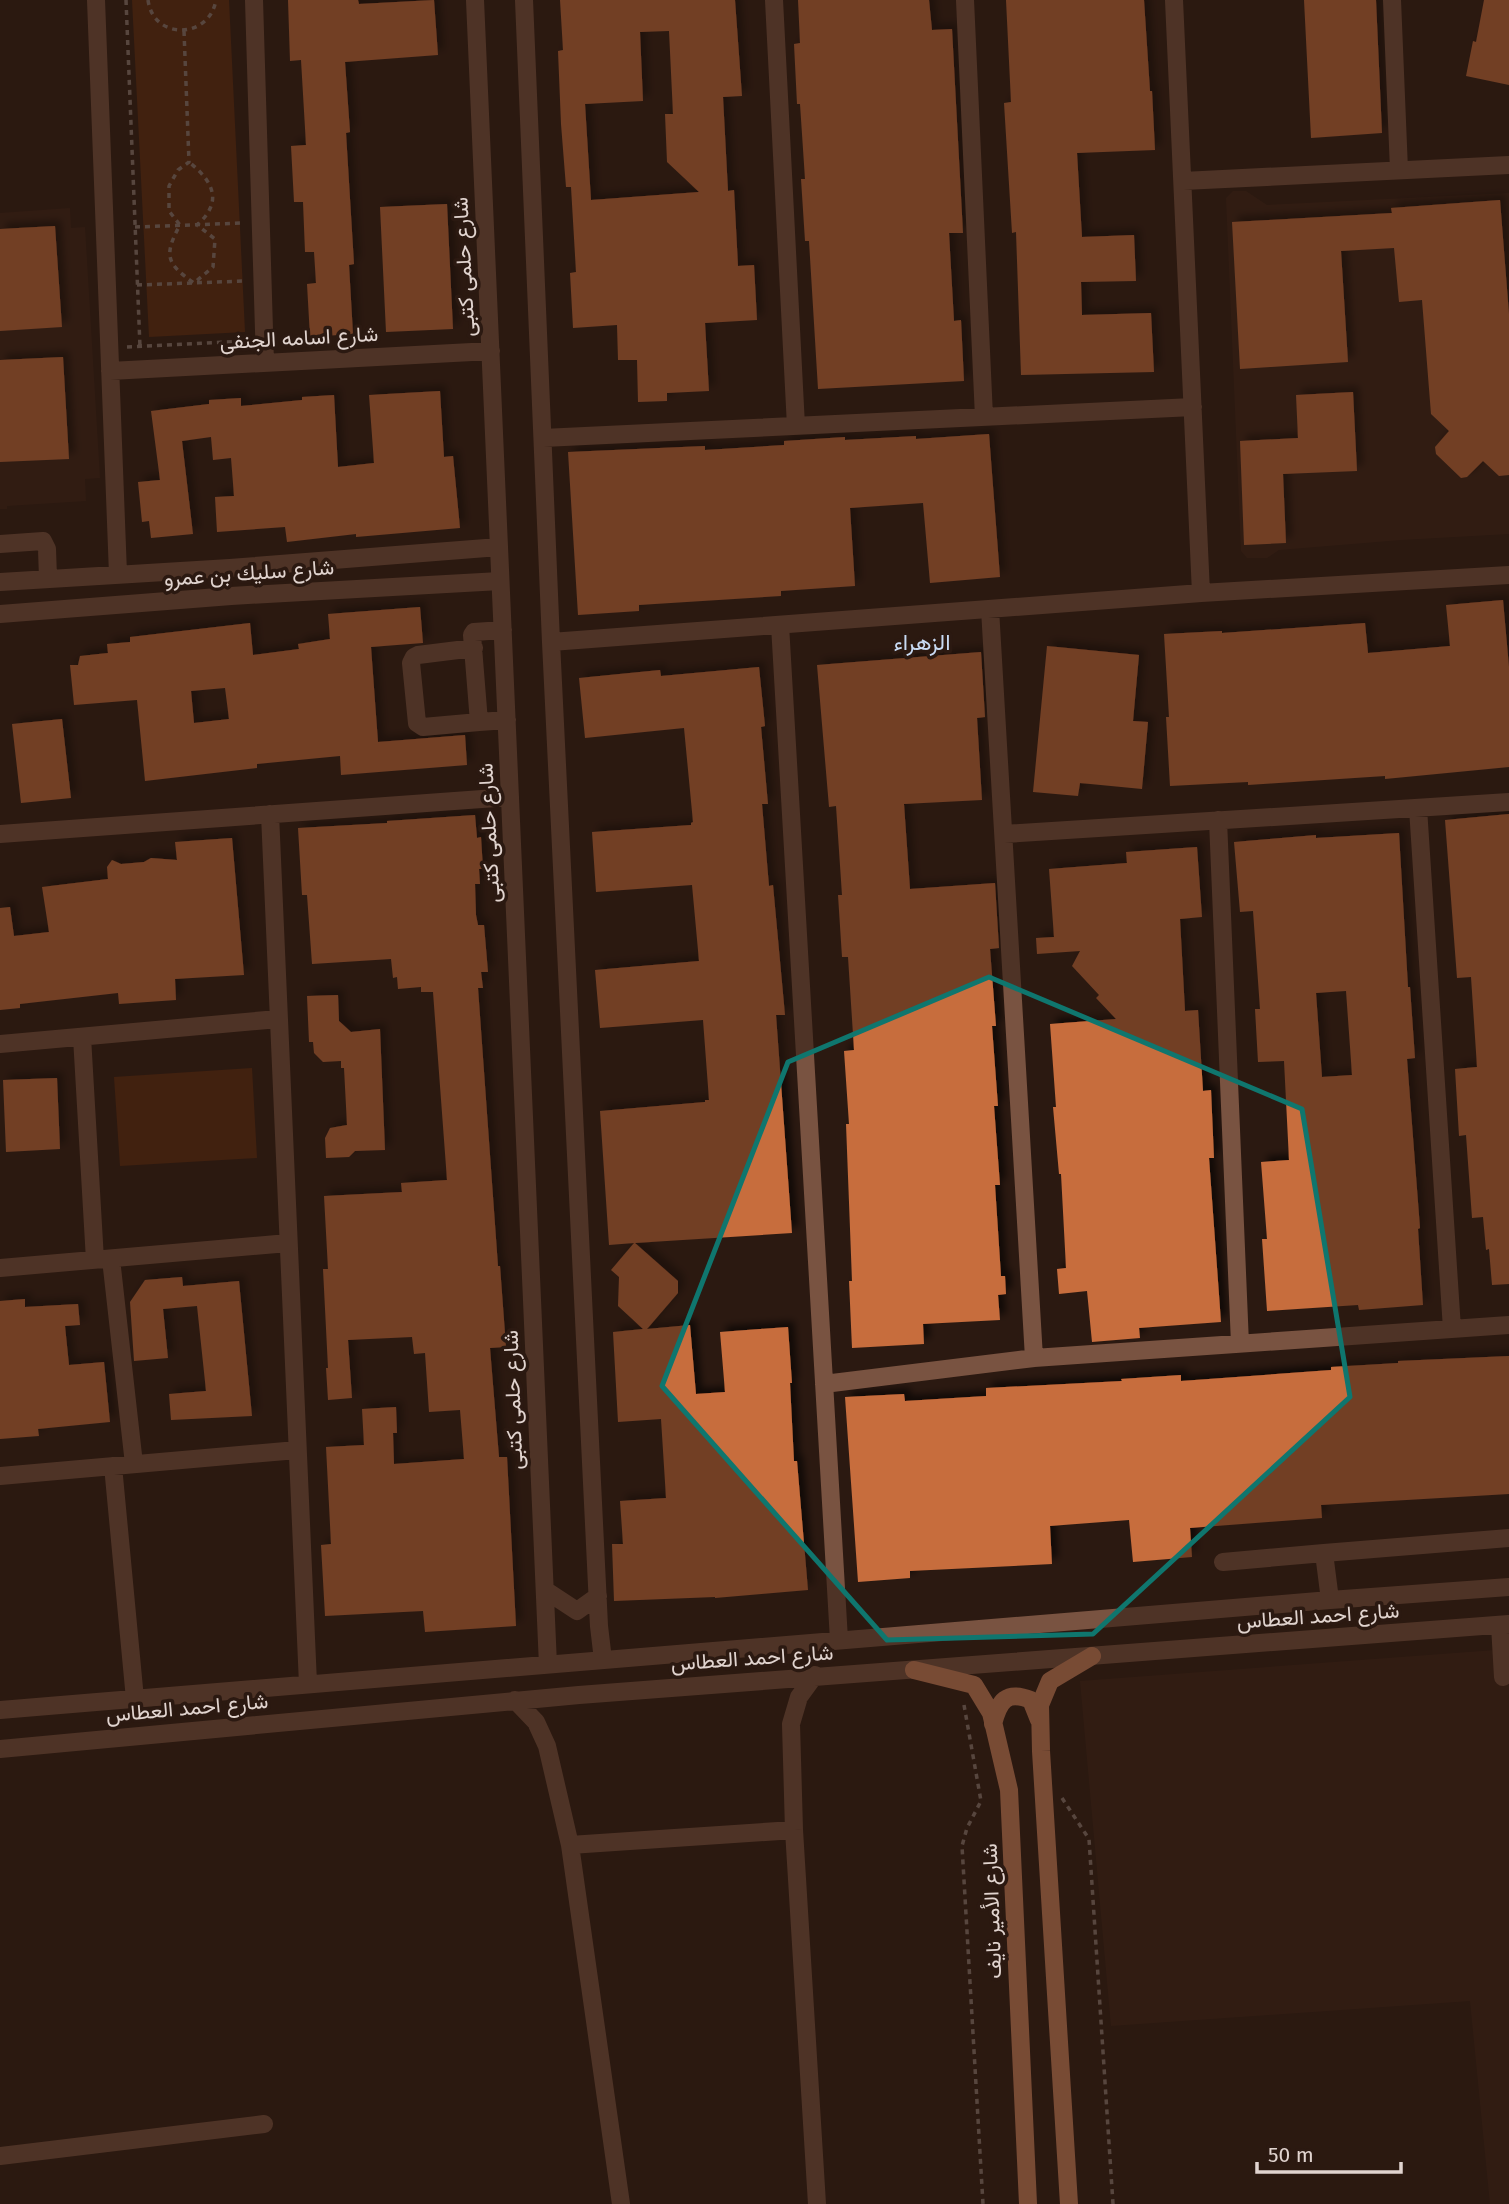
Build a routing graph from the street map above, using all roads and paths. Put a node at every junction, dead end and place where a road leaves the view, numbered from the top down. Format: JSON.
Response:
{"nodes":[{"id":1,"x":96,"y":0,"type":"edge"},
{"id":2,"x":126,"y":0,"type":"edge"},
{"id":3,"x":148,"y":0,"type":"edge"},
{"id":4,"x":216,"y":0,"type":"edge"},
{"id":5,"x":254,"y":0,"type":"edge"},
{"id":6,"x":475,"y":0,"type":"edge"},
{"id":7,"x":524,"y":0,"type":"edge"},
{"id":8,"x":774,"y":0,"type":"edge"},
{"id":9,"x":965,"y":0,"type":"edge"},
{"id":10,"x":1174,"y":0,"type":"edge"},
{"id":11,"x":1392,"y":0,"type":"edge"},
{"id":12,"x":184,"y":31,"type":"junction"},
{"id":13,"x":189,"y":162,"type":"junction"},
{"id":14,"x":1509,"y":165,"type":"edge"},
{"id":15,"x":1399,"y":170,"type":"junction"},
{"id":16,"x":1182,"y":181,"type":"junction"},
{"id":17,"x":248,"y":223,"type":"dead end"},
{"id":18,"x":180,"y":225,"type":"junction"},
{"id":19,"x":197,"y":225,"type":"junction"},
{"id":20,"x":135,"y":227,"type":"junction"},
{"id":21,"x":250,"y":281,"type":"dead end"},
{"id":22,"x":194,"y":283,"type":"junction"},
{"id":23,"x":138,"y":285,"type":"junction"},
{"id":24,"x":253,"y":341,"type":"dead end"},
{"id":25,"x":491,"y":351,"type":"junction"},
{"id":26,"x":265,"y":363,"type":"junction"},
{"id":27,"x":110,"y":371,"type":"junction"},
{"id":28,"x":1193,"y":407,"type":"junction"},
{"id":29,"x":984,"y":417,"type":"junction"},
{"id":30,"x":796,"y":426,"type":"junction"},
{"id":31,"x":543,"y":438,"type":"junction"},
{"id":32,"x":0,"y":544,"type":"edge"},
{"id":33,"x":499,"y":547,"type":"junction"},
{"id":34,"x":118,"y":574,"type":"junction"},
{"id":35,"x":1509,"y":575,"type":"edge"},
{"id":36,"x":48,"y":578,"type":"junction"},
{"id":37,"x":20,"y":581,"type":"junction"},
{"id":38,"x":500,"y":581,"type":"junction"},
{"id":39,"x":0,"y":582,"type":"edge"},
{"id":40,"x":1201,"y":593,"type":"junction"},
{"id":41,"x":990,"y":609,"type":"junction"},
{"id":42,"x":18,"y":612,"type":"junction"},
{"id":43,"x":0,"y":614,"type":"edge"},
{"id":44,"x":780,"y":625,"type":"junction"},
{"id":45,"x":503,"y":630,"type":"junction"},
{"id":46,"x":551,"y":642,"type":"junction"},
{"id":47,"x":474,"y":648,"type":"junction"},
{"id":48,"x":505,"y":676,"type":"junction"},
{"id":49,"x":476,"y":679,"type":"junction"},
{"id":50,"x":506,"y":720,"type":"junction"},
{"id":51,"x":479,"y":722,"type":"junction"},
{"id":52,"x":510,"y":797,"type":"junction"},
{"id":53,"x":1509,"y":802,"type":"edge"},
{"id":54,"x":1418,"y":808,"type":"junction"},
{"id":55,"x":270,"y":814,"type":"junction"},
{"id":56,"x":1218,"y":820,"type":"junction"},
{"id":57,"x":0,"y":834,"type":"edge"},
{"id":58,"x":1003,"y":834,"type":"junction"},
{"id":59,"x":278,"y":1019,"type":"junction"},
{"id":60,"x":82,"y":1037,"type":"junction"},
{"id":61,"x":0,"y":1044,"type":"edge"},
{"id":62,"x":288,"y":1243,"type":"junction"},
{"id":63,"x":103,"y":1259,"type":"junction"},
{"id":64,"x":0,"y":1269,"type":"edge"},
{"id":65,"x":1509,"y":1325,"type":"edge"},
{"id":66,"x":1452,"y":1329,"type":"junction"},
{"id":67,"x":1240,"y":1344,"type":"junction"},
{"id":68,"x":1034,"y":1358,"type":"junction"},
{"id":69,"x":824,"y":1384,"type":"junction"},
{"id":70,"x":297,"y":1450,"type":"junction"},
{"id":71,"x":134,"y":1464,"type":"junction"},
{"id":72,"x":113,"y":1466,"type":"junction"},
{"id":73,"x":0,"y":1476,"type":"edge"},
{"id":74,"x":1509,"y":1538,"type":"edge"},
{"id":75,"x":1324,"y":1553,"type":"junction"},
{"id":76,"x":1223,"y":1562,"type":"dead end"},
{"id":77,"x":1509,"y":1587,"type":"edge"},
{"id":78,"x":545,"y":1590,"type":"junction"},
{"id":79,"x":598,"y":1596,"type":"junction"},
{"id":80,"x":1330,"y":1600,"type":"junction"},
{"id":81,"x":1504,"y":1625,"type":"edge"},
{"id":82,"x":839,"y":1640,"type":"junction"},
{"id":83,"x":1092,"y":1656,"type":"junction"},
{"id":84,"x":603,"y":1660,"type":"junction"},
{"id":85,"x":548,"y":1665,"type":"junction"},
{"id":86,"x":914,"y":1670,"type":"junction"},
{"id":87,"x":815,"y":1675,"type":"junction"},
{"id":88,"x":1503,"y":1677,"type":"dead end"},
{"id":89,"x":308,"y":1684,"type":"junction"},
{"id":90,"x":135,"y":1699,"type":"junction"},
{"id":91,"x":963,"y":1699,"type":"dead end"},
{"id":92,"x":515,"y":1700,"type":"junction"},
{"id":93,"x":0,"y":1710,"type":"edge"},
{"id":94,"x":993,"y":1724,"type":"junction"},
{"id":95,"x":1041,"y":1724,"type":"junction"},
{"id":96,"x":0,"y":1749,"type":"edge"},
{"id":97,"x":1061,"y":1797,"type":"dead end"},
{"id":98,"x":794,"y":1830,"type":"junction"},
{"id":99,"x":570,"y":1845,"type":"junction"},
{"id":100,"x":264,"y":2124,"type":"dead end"},
{"id":101,"x":0,"y":2156,"type":"edge"},
{"id":102,"x":621,"y":2204,"type":"edge"},
{"id":103,"x":817,"y":2204,"type":"edge"},
{"id":104,"x":982,"y":2204,"type":"edge"},
{"id":105,"x":1028,"y":2204,"type":"edge"},
{"id":106,"x":1069,"y":2204,"type":"edge"},
{"id":107,"x":1113,"y":2204,"type":"edge"}],
"edges":[{"from":1,"to":27,"type":"street"},
{"from":2,"to":20,"type":"path"},
{"from":3,"to":12,"type":"path"},
{"from":4,"to":12,"type":"path"},
{"from":5,"to":26,"type":"street"},
{"from":6,"to":25,"type":"street","name":"شارع حلمى كتبى"},
{"from":7,"to":31,"type":"street"},
{"from":8,"to":30,"type":"street"},
{"from":9,"to":29,"type":"street"},
{"from":10,"to":16,"type":"street"},
{"from":11,"to":15,"type":"street"},
{"from":12,"to":13,"type":"path"},
{"from":13,"to":18,"type":"path"},
{"from":13,"to":19,"type":"path"},
{"from":14,"to":15,"type":"street"},
{"from":15,"to":16,"type":"street"},
{"from":16,"to":28,"type":"street"},
{"from":17,"to":19,"type":"path"},
{"from":18,"to":19,"type":"path"},
{"from":18,"to":20,"type":"path"},
{"from":18,"to":22,"type":"path"},
{"from":19,"to":22,"type":"path"},
{"from":20,"to":23,"type":"path"},
{"from":21,"to":22,"type":"path"},
{"from":22,"to":23,"type":"path"},
{"from":23,"to":24,"type":"path"},
{"from":25,"to":26,"type":"street","name":"شارع اسامه الجنفى"},
{"from":25,"to":33,"type":"street","name":"شارع حلمى كتبى"},
{"from":26,"to":27,"type":"street","name":"شارع اسامه الجنفى"},
{"from":27,"to":34,"type":"street"},
{"from":28,"to":29,"type":"street"},
{"from":28,"to":40,"type":"street"},
{"from":29,"to":30,"type":"street"},
{"from":30,"to":31,"type":"street"},
{"from":31,"to":46,"type":"street"},
{"from":32,"to":36,"type":"street"},
{"from":33,"to":34,"type":"street","name":"شارع سليك بن عمرو"},
{"from":33,"to":38,"type":"street","name":"شارع حلمى كتبى"},
{"from":34,"to":36,"type":"street","name":"شارع سليك بن عمرو"},
{"from":35,"to":40,"type":"street"},
{"from":36,"to":37,"type":"street","name":"شارع سليك بن عمرو"},
{"from":37,"to":39,"type":"street","name":"شارع سليك بن عمرو"},
{"from":37,"to":42,"type":"street"},
{"from":38,"to":42,"type":"street","name":"شارع سليك بن عمرو"},
{"from":38,"to":45,"type":"street","name":"شارع حلمى كتبى"},
{"from":40,"to":41,"type":"street"},
{"from":41,"to":44,"type":"street"},
{"from":41,"to":58,"type":"street"},
{"from":42,"to":43,"type":"street","name":"شارع سليك بن عمرو"},
{"from":44,"to":46,"type":"street"},
{"from":44,"to":69,"type":"street"},
{"from":45,"to":47,"type":"street"},
{"from":45,"to":48,"type":"street","name":"شارع حلمى كتبى"},
{"from":46,"to":79,"type":"street"},
{"from":47,"to":49,"type":"street"},
{"from":47,"to":51,"type":"street"},
{"from":48,"to":49,"type":"street"},
{"from":48,"to":50,"type":"street","name":"شارع حلمى كتبى"},
{"from":49,"to":51,"type":"street"},
{"from":50,"to":51,"type":"street"},
{"from":50,"to":52,"type":"street","name":"شارع حلمى كتبى"},
{"from":52,"to":55,"type":"street"},
{"from":52,"to":78,"type":"street","name":"شارع حلمى كتبى"},
{"from":53,"to":54,"type":"street"},
{"from":54,"to":56,"type":"street"},
{"from":54,"to":66,"type":"street"},
{"from":55,"to":57,"type":"street"},
{"from":55,"to":59,"type":"street"},
{"from":56,"to":58,"type":"street"},
{"from":56,"to":67,"type":"street"},
{"from":58,"to":68,"type":"street"},
{"from":59,"to":60,"type":"street"},
{"from":59,"to":62,"type":"street"},
{"from":60,"to":61,"type":"street"},
{"from":60,"to":63,"type":"street"},
{"from":62,"to":63,"type":"street"},
{"from":62,"to":70,"type":"street"},
{"from":63,"to":64,"type":"street"},
{"from":63,"to":71,"type":"street"},
{"from":65,"to":66,"type":"street"},
{"from":66,"to":67,"type":"street"},
{"from":67,"to":68,"type":"street"},
{"from":68,"to":69,"type":"street"},
{"from":69,"to":82,"type":"street"},
{"from":70,"to":71,"type":"street"},
{"from":70,"to":89,"type":"street"},
{"from":71,"to":72,"type":"street"},
{"from":72,"to":73,"type":"street"},
{"from":72,"to":90,"type":"street"},
{"from":74,"to":75,"type":"street"},
{"from":75,"to":76,"type":"street"},
{"from":75,"to":80,"type":"street"},
{"from":77,"to":80,"type":"street","name":"شارع احمد العطاس"},
{"from":78,"to":79,"type":"street"},
{"from":78,"to":85,"type":"street","name":"شارع حلمى كتبى"},
{"from":79,"to":84,"type":"street"},
{"from":80,"to":82,"type":"street","name":"شارع احمد العطاس"},
{"from":81,"to":83,"type":"street","name":"شارع احمد العطاس"},
{"from":81,"to":88,"type":"street"},
{"from":82,"to":84,"type":"street","name":"شارع احمد العطاس"},
{"from":83,"to":86,"type":"street","name":"شارع احمد العطاس"},
{"from":83,"to":95,"type":"main road"},
{"from":84,"to":85,"type":"street","name":"شارع احمد العطاس"},
{"from":85,"to":89,"type":"street","name":"شارع احمد العطاس"},
{"from":86,"to":87,"type":"street","name":"شارع احمد العطاس"},
{"from":86,"to":94,"type":"main road","name":"شارع الأمير نايف"},
{"from":87,"to":92,"type":"street","name":"شارع احمد العطاس"},
{"from":87,"to":98,"type":"street"},
{"from":89,"to":90,"type":"street","name":"شارع احمد العطاس"},
{"from":90,"to":93,"type":"street","name":"شارع احمد العطاس"},
{"from":91,"to":104,"type":"path"},
{"from":92,"to":96,"type":"street","name":"شارع احمد العطاس"},
{"from":92,"to":99,"type":"street"},
{"from":94,"to":95,"type":"main road"},
{"from":94,"to":105,"type":"main road","name":"شارع الأمير نايف"},
{"from":95,"to":106,"type":"main road"},
{"from":97,"to":107,"type":"path"},
{"from":98,"to":99,"type":"street"},
{"from":98,"to":103,"type":"street"},
{"from":99,"to":102,"type":"street"},
{"from":100,"to":101,"type":"street"}]}
